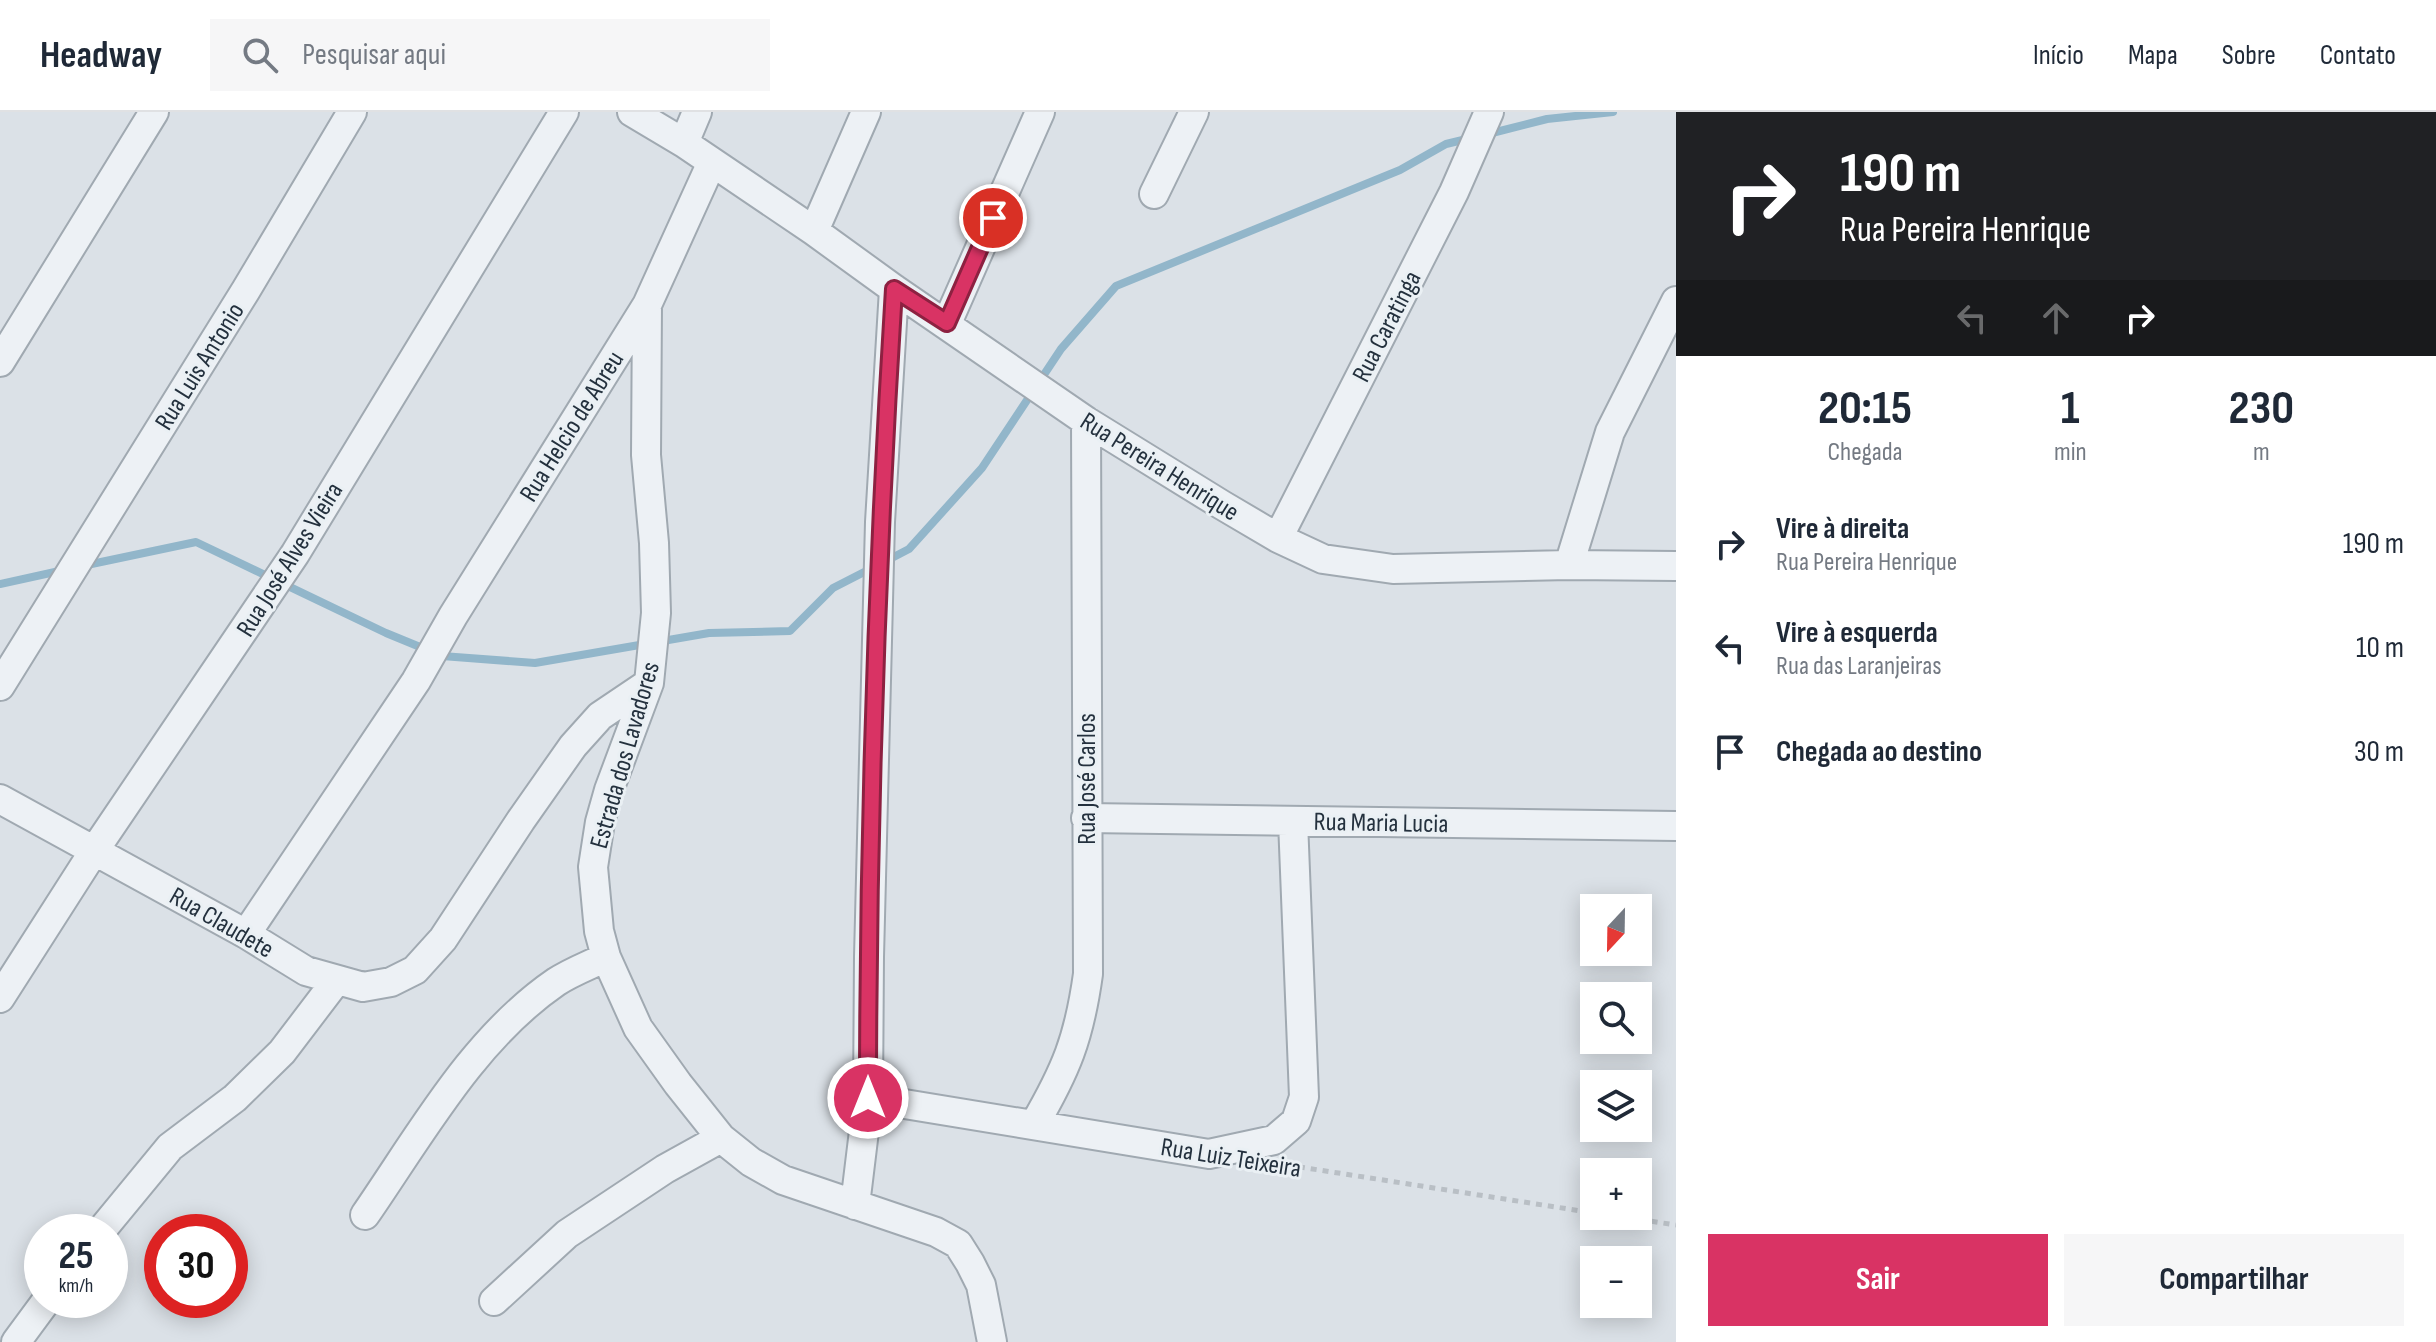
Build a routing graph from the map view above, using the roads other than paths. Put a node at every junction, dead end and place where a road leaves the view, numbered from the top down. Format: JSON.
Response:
{"nodes":[{"id":1,"x":154,"y":112,"type":"edge"},
{"id":2,"x":352,"y":112,"type":"edge"},
{"id":3,"x":564,"y":112,"type":"edge"},
{"id":4,"x":632,"y":112,"type":"edge"},
{"id":5,"x":697,"y":112,"type":"edge"},
{"id":6,"x":866,"y":112,"type":"edge"},
{"id":7,"x":1040,"y":112,"type":"edge"},
{"id":8,"x":1194,"y":112,"type":"edge"},
{"id":9,"x":1488,"y":114,"type":"edge"},
{"id":10,"x":684,"y":143,"type":"junction"},
{"id":11,"x":712,"y":162,"type":"junction"},
{"id":12,"x":1154,"y":194,"type":"dead end"},
{"id":13,"x":814,"y":231,"type":"junction"},
{"id":14,"x":894,"y":289,"type":"junction"},
{"id":15,"x":1676,"y":301,"type":"edge"},
{"id":16,"x":647,"y":305,"type":"junction"},
{"id":17,"x":947,"y":323,"type":"junction"},
{"id":18,"x":0,"y":362,"type":"edge"},
{"id":19,"x":1081,"y":417,"type":"junction"},
{"id":20,"x":1278,"y":538,"type":"junction"},
{"id":21,"x":1569,"y":565,"type":"junction"},
{"id":22,"x":1676,"y":566,"type":"edge"},
{"id":23,"x":650,"y":677,"type":"junction"},
{"id":24,"x":0,"y":686,"type":"edge"},
{"id":25,"x":0,"y":799,"type":"edge"},
{"id":26,"x":1086,"y":818,"type":"junction"},
{"id":27,"x":1293,"y":821,"type":"junction"},
{"id":28,"x":1676,"y":826,"type":"edge"},
{"id":29,"x":94,"y":851,"type":"junction"},
{"id":30,"x":246,"y":934,"type":"junction"},
{"id":31,"x":606,"y":957,"type":"junction"},
{"id":32,"x":336,"y":981,"type":"junction"},
{"id":33,"x":0,"y":998,"type":"edge"},
{"id":34,"x":868,"y":1098,"type":"junction"},
{"id":35,"x":1034,"y":1125,"type":"junction"},
{"id":36,"x":721,"y":1138,"type":"junction"},
{"id":37,"x":855,"y":1205,"type":"junction"},
{"id":38,"x":115,"y":1214,"type":"edge"},
{"id":39,"x":365,"y":1215,"type":"dead end"},
{"id":40,"x":494,"y":1301,"type":"dead end"},
{"id":41,"x":34,"y":1318,"type":"edge"},
{"id":42,"x":16,"y":1342,"type":"edge"},
{"id":43,"x":992,"y":1342,"type":"edge"}],
"edges":[{"from":1,"to":18,"type":"street"},
{"from":2,"to":24,"type":"street","name":"Rua Luis Antonio"},
{"from":3,"to":29,"type":"street","name":"Rua José Alves Vieira"},
{"from":4,"to":10,"type":"street","name":"Rua Pereira Henrique"},
{"from":5,"to":10,"type":"street"},
{"from":6,"to":13,"type":"street"},
{"from":7,"to":17,"type":"street"},
{"from":8,"to":12,"type":"street"},
{"from":9,"to":20,"type":"street","name":"Rua Caratinga"},
{"from":10,"to":11,"type":"street","name":"Rua Pereira Henrique"},
{"from":11,"to":13,"type":"street","name":"Rua Pereira Henrique"},
{"from":11,"to":16,"type":"street","name":"Rua Helcio de Abreu"},
{"from":13,"to":14,"type":"street","name":"Rua Pereira Henrique"},
{"from":14,"to":17,"type":"street","name":"Rua Pereira Henrique"},
{"from":14,"to":34,"type":"street"},
{"from":15,"to":21,"type":"street"},
{"from":16,"to":23,"type":"street","name":"Estrada dos Lavadores"},
{"from":16,"to":30,"type":"street","name":"Rua Helcio de Abreu"},
{"from":17,"to":19,"type":"street","name":"Rua Pereira Henrique"},
{"from":19,"to":20,"type":"street","name":"Rua Pereira Henrique"},
{"from":19,"to":26,"type":"street","name":"Rua José Carlos"},
{"from":20,"to":21,"type":"street","name":"Rua Pereira Henrique"},
{"from":21,"to":22,"type":"street","name":"Rua Pereira Henrique"},
{"from":23,"to":31,"type":"street","name":"Estrada dos Lavadores"},
{"from":23,"to":32,"type":"street","name":"Rua Claudete"},
{"from":25,"to":29,"type":"street","name":"Rua Claudete"},
{"from":26,"to":27,"type":"street","name":"Rua Maria Lucia"},
{"from":26,"to":35,"type":"street","name":"Rua José Carlos"},
{"from":27,"to":28,"type":"street","name":"Rua Maria Lucia"},
{"from":27,"to":35,"type":"street","name":"Rua Luiz Teixeira"},
{"from":29,"to":30,"type":"street","name":"Rua Claudete"},
{"from":29,"to":33,"type":"street","name":"Rua José Alves Vieira"},
{"from":30,"to":32,"type":"street","name":"Rua Claudete"},
{"from":31,"to":36,"type":"street","name":"Estrada dos Lavadores"},
{"from":31,"to":39,"type":"street"},
{"from":32,"to":38,"type":"street"},
{"from":34,"to":35,"type":"street","name":"Rua Luiz Teixeira"},
{"from":34,"to":37,"type":"street"},
{"from":36,"to":37,"type":"street","name":"Estrada dos Lavadores"},
{"from":36,"to":40,"type":"street"},
{"from":37,"to":43,"type":"street","name":"Estrada dos Lavadores"},
{"from":41,"to":42,"type":"street"}]}
